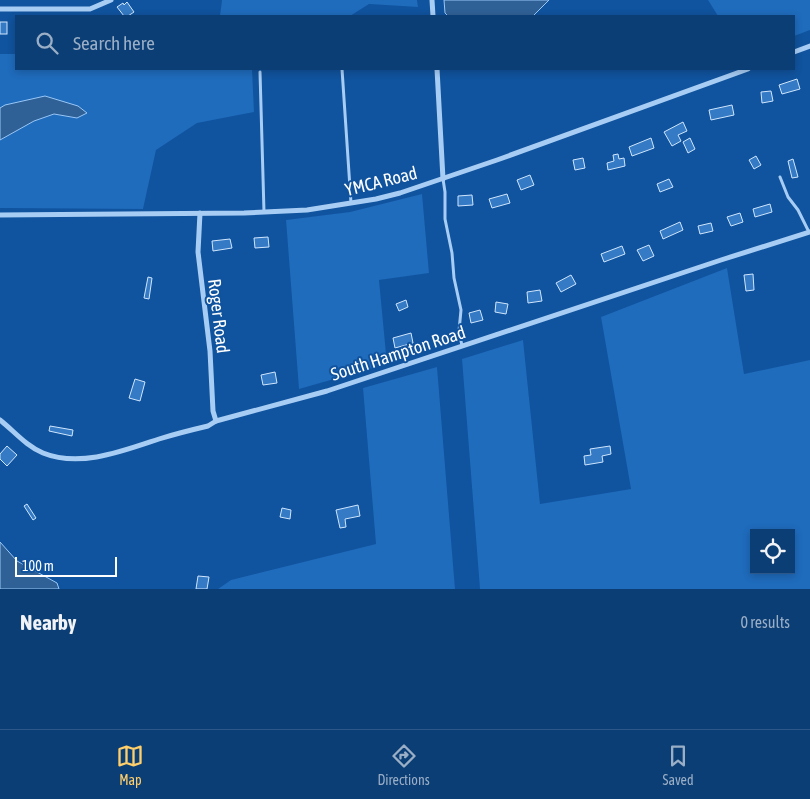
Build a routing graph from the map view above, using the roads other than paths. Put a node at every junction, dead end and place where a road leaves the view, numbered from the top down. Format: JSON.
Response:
{"nodes":[{"id":1,"x":111,"y":0,"type":"edge"},
{"id":2,"x":432,"y":0,"type":"edge"},
{"id":3,"x":0,"y":9,"type":"edge"},
{"id":4,"x":433,"y":15,"type":"edge"},
{"id":5,"x":810,"y":46,"type":"edge"},
{"id":6,"x":795,"y":52,"type":"edge"},
{"id":7,"x":342,"y":70,"type":"edge"},
{"id":8,"x":437,"y":70,"type":"edge"},
{"id":9,"x":745,"y":70,"type":"edge"},
{"id":10,"x":260,"y":72,"type":"dead end"},
{"id":11,"x":780,"y":177,"type":"dead end"},
{"id":12,"x":443,"y":179,"type":"junction"},
{"id":13,"x":351,"y":203,"type":"junction"},
{"id":14,"x":264,"y":212,"type":"junction"},
{"id":15,"x":200,"y":213,"type":"junction"},
{"id":16,"x":0,"y":215,"type":"edge"},
{"id":17,"x":810,"y":232,"type":"edge"},
{"id":18,"x":462,"y":347,"type":"junction"},
{"id":19,"x":0,"y":420,"type":"edge"},
{"id":20,"x":216,"y":422,"type":"junction"}],
"edges":[{"from":1,"to":3,"type":"street"},
{"from":2,"to":4,"type":"street"},
{"from":5,"to":6,"type":"street"},
{"from":7,"to":13,"type":"lane"},
{"from":8,"to":12,"type":"street"},
{"from":9,"to":12,"type":"street","name":"YMCA Road"},
{"from":10,"to":14,"type":"lane"},
{"from":11,"to":17,"type":"lane"},
{"from":12,"to":13,"type":"street","name":"YMCA Road"},
{"from":12,"to":18,"type":"lane"},
{"from":13,"to":14,"type":"street","name":"YMCA Road"},
{"from":14,"to":15,"type":"street","name":"YMCA Road"},
{"from":15,"to":16,"type":"street","name":"YMCA Road"},
{"from":15,"to":20,"type":"street","name":"Roger Road"},
{"from":17,"to":18,"type":"street","name":"South Hampton Road"},
{"from":18,"to":20,"type":"street","name":"South Hampton Road"},
{"from":19,"to":20,"type":"street","name":"South Hampton Road"}]}
